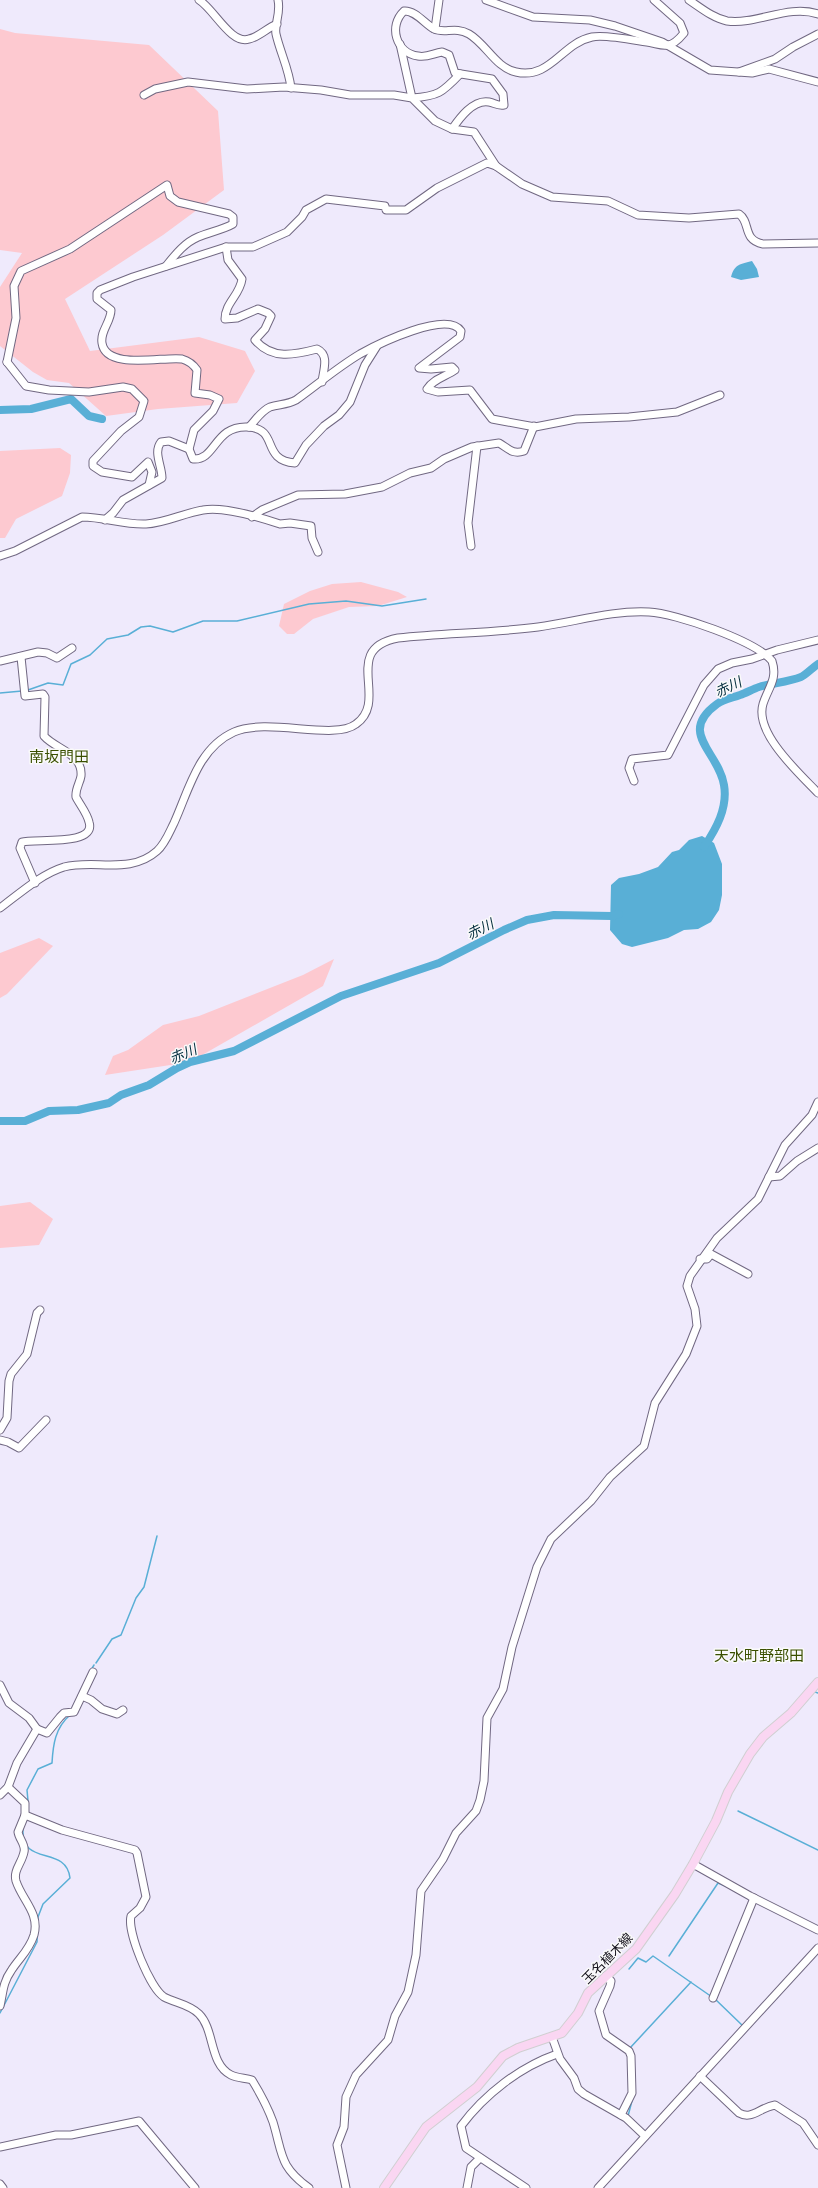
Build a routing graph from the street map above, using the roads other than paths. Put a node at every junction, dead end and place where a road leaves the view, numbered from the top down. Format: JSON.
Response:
{"nodes":[{"id":1,"x":199,"y":0,"type":"edge"},
{"id":2,"x":278,"y":0,"type":"edge"},
{"id":3,"x":439,"y":0,"type":"edge"},
{"id":4,"x":486,"y":0,"type":"edge"},
{"id":5,"x":654,"y":0,"type":"edge"},
{"id":6,"x":689,"y":0,"type":"edge"},
{"id":7,"x":818,"y":14,"type":"edge"},
{"id":8,"x":277,"y":24,"type":"junction"},
{"id":9,"x":435,"y":29,"type":"junction"},
{"id":10,"x":818,"y":34,"type":"edge"},
{"id":11,"x":399,"y":42,"type":"junction"},
{"id":12,"x":668,"y":46,"type":"junction"},
{"id":13,"x":737,"y":72,"type":"junction"},
{"id":14,"x":460,"y":74,"type":"junction"},
{"id":15,"x":818,"y":82,"type":"edge"},
{"id":16,"x":291,"y":88,"type":"junction"},
{"id":17,"x":144,"y":95,"type":"dead end"},
{"id":18,"x":412,"y":98,"type":"junction"},
{"id":19,"x":452,"y":129,"type":"junction"},
{"id":20,"x":496,"y":166,"type":"junction"},
{"id":21,"x":818,"y":243,"type":"edge"},
{"id":22,"x":226,"y":247,"type":"junction"},
{"id":23,"x":166,"y":266,"type":"junction"},
{"id":24,"x":377,"y":346,"type":"junction"},
{"id":25,"x":4,"y":363,"type":"edge"},
{"id":26,"x":322,"y":382,"type":"junction"},
{"id":27,"x":720,"y":395,"type":"dead end"},
{"id":28,"x":534,"y":426,"type":"junction"},
{"id":29,"x":249,"y":427,"type":"junction"},
{"id":30,"x":477,"y":446,"type":"junction"},
{"id":31,"x":189,"y":449,"type":"junction"},
{"id":32,"x":150,"y":485,"type":"junction"},
{"id":33,"x":252,"y":517,"type":"junction"},
{"id":34,"x":105,"y":520,"type":"junction"},
{"id":35,"x":471,"y":546,"type":"dead end"},
{"id":36,"x":318,"y":552,"type":"dead end"},
{"id":37,"x":0,"y":556,"type":"edge"},
{"id":38,"x":818,"y":640,"type":"edge"},
{"id":39,"x":72,"y":648,"type":"dead end"},
{"id":40,"x":765,"y":654,"type":"junction"},
{"id":41,"x":21,"y":658,"type":"junction"},
{"id":42,"x":0,"y":661,"type":"edge"},
{"id":43,"x":634,"y":781,"type":"dead end"},
{"id":44,"x":818,"y":793,"type":"edge"},
{"id":45,"x":35,"y":883,"type":"junction"},
{"id":46,"x":0,"y":908,"type":"edge"},
{"id":47,"x":818,"y":1102,"type":"edge"},
{"id":48,"x":818,"y":1148,"type":"edge"},
{"id":49,"x":769,"y":1177,"type":"junction"},
{"id":50,"x":700,"y":1259,"type":"junction"},
{"id":51,"x":748,"y":1274,"type":"dead end"},
{"id":52,"x":40,"y":1310,"type":"dead end"},
{"id":53,"x":46,"y":1420,"type":"dead end"},
{"id":54,"x":0,"y":1430,"type":"edge"},
{"id":55,"x":0,"y":1440,"type":"edge"},
{"id":56,"x":93,"y":1672,"type":"dead end"},
{"id":57,"x":818,"y":1682,"type":"edge"},
{"id":58,"x":0,"y":1685,"type":"edge"},
{"id":59,"x":82,"y":1696,"type":"junction"},
{"id":60,"x":123,"y":1710,"type":"dead end"},
{"id":61,"x":37,"y":1729,"type":"junction"},
{"id":62,"x":8,"y":1787,"type":"junction"},
{"id":63,"x":0,"y":1795,"type":"edge"},
{"id":64,"x":25,"y":1815,"type":"junction"},
{"id":65,"x":693,"y":1864,"type":"junction"},
{"id":66,"x":754,"y":1898,"type":"junction"},
{"id":67,"x":818,"y":1930,"type":"edge"},
{"id":68,"x":818,"y":1948,"type":"edge"},
{"id":69,"x":606,"y":1976,"type":"junction"},
{"id":70,"x":713,"y":1998,"type":"dead end"},
{"id":71,"x":0,"y":2006,"type":"edge"},
{"id":72,"x":552,"y":2037,"type":"junction"},
{"id":73,"x":557,"y":2054,"type":"junction"},
{"id":74,"x":700,"y":2076,"type":"junction"},
{"id":75,"x":622,"y":2115,"type":"junction"},
{"id":76,"x":645,"y":2136,"type":"junction"},
{"id":77,"x":818,"y":2145,"type":"edge"},
{"id":78,"x":0,"y":2147,"type":"edge"},
{"id":79,"x":480,"y":2158,"type":"junction"},
{"id":80,"x":0,"y":2184,"type":"edge"},
{"id":81,"x":4,"y":2188,"type":"edge"},
{"id":82,"x":195,"y":2188,"type":"edge"},
{"id":83,"x":309,"y":2188,"type":"edge"},
{"id":84,"x":346,"y":2188,"type":"edge"},
{"id":85,"x":384,"y":2188,"type":"edge"},
{"id":86,"x":467,"y":2188,"type":"edge"},
{"id":87,"x":526,"y":2188,"type":"edge"},
{"id":88,"x":598,"y":2188,"type":"edge"}],
"edges":[{"from":1,"to":8,"type":"street"},
{"from":2,"to":8,"type":"street"},
{"from":3,"to":9,"type":"street"},
{"from":4,"to":12,"type":"street"},
{"from":5,"to":12,"type":"street"},
{"from":6,"to":7,"type":"street"},
{"from":8,"to":16,"type":"street"},
{"from":9,"to":11,"type":"street"},
{"from":9,"to":12,"type":"street"},
{"from":10,"to":13,"type":"street"},
{"from":11,"to":14,"type":"street"},
{"from":11,"to":18,"type":"street"},
{"from":12,"to":13,"type":"street"},
{"from":13,"to":15,"type":"street"},
{"from":14,"to":18,"type":"street"},
{"from":14,"to":19,"type":"street"},
{"from":16,"to":17,"type":"street"},
{"from":16,"to":18,"type":"street"},
{"from":18,"to":19,"type":"street"},
{"from":19,"to":20,"type":"street"},
{"from":20,"to":21,"type":"street"},
{"from":20,"to":22,"type":"street"},
{"from":22,"to":23,"type":"street"},
{"from":22,"to":26,"type":"street"},
{"from":23,"to":25,"type":"street"},
{"from":23,"to":31,"type":"street"},
{"from":24,"to":26,"type":"street"},
{"from":24,"to":28,"type":"street"},
{"from":24,"to":29,"type":"street"},
{"from":25,"to":32,"type":"street"},
{"from":26,"to":29,"type":"street"},
{"from":27,"to":28,"type":"street"},
{"from":28,"to":30,"type":"street"},
{"from":29,"to":31,"type":"street"},
{"from":30,"to":33,"type":"street"},
{"from":30,"to":35,"type":"street"},
{"from":31,"to":32,"type":"street"},
{"from":32,"to":34,"type":"street"},
{"from":33,"to":34,"type":"street"},
{"from":33,"to":36,"type":"street"},
{"from":34,"to":37,"type":"street"},
{"from":38,"to":40,"type":"street"},
{"from":39,"to":41,"type":"street"},
{"from":40,"to":43,"type":"street"},
{"from":40,"to":44,"type":"street"},
{"from":40,"to":45,"type":"street"},
{"from":41,"to":42,"type":"street"},
{"from":41,"to":45,"type":"street"},
{"from":45,"to":46,"type":"street"},
{"from":47,"to":49,"type":"street"},
{"from":48,"to":49,"type":"street"},
{"from":49,"to":50,"type":"street"},
{"from":50,"to":51,"type":"street"},
{"from":50,"to":84,"type":"street"},
{"from":52,"to":54,"type":"street"},
{"from":53,"to":55,"type":"street"},
{"from":56,"to":59,"type":"street"},
{"from":57,"to":65,"type":"main road","name":"玉名植木線"},
{"from":58,"to":61,"type":"street"},
{"from":59,"to":60,"type":"street"},
{"from":59,"to":61,"type":"street"},
{"from":61,"to":62,"type":"street"},
{"from":62,"to":63,"type":"street"},
{"from":62,"to":64,"type":"street"},
{"from":64,"to":71,"type":"street"},
{"from":64,"to":83,"type":"street"},
{"from":65,"to":66,"type":"street"},
{"from":65,"to":69,"type":"main road","name":"玉名植木線"},
{"from":66,"to":67,"type":"street"},
{"from":66,"to":70,"type":"street"},
{"from":68,"to":74,"type":"street"},
{"from":69,"to":72,"type":"main road","name":"玉名植木線"},
{"from":69,"to":75,"type":"street"},
{"from":72,"to":73,"type":"street"},
{"from":72,"to":85,"type":"main road","name":"玉名植木線"},
{"from":73,"to":75,"type":"street"},
{"from":73,"to":79,"type":"street"},
{"from":74,"to":76,"type":"street"},
{"from":74,"to":77,"type":"street"},
{"from":75,"to":76,"type":"street"},
{"from":76,"to":88,"type":"street"},
{"from":78,"to":82,"type":"street"},
{"from":79,"to":86,"type":"street"},
{"from":79,"to":87,"type":"street"},
{"from":80,"to":81,"type":"street"}]}
